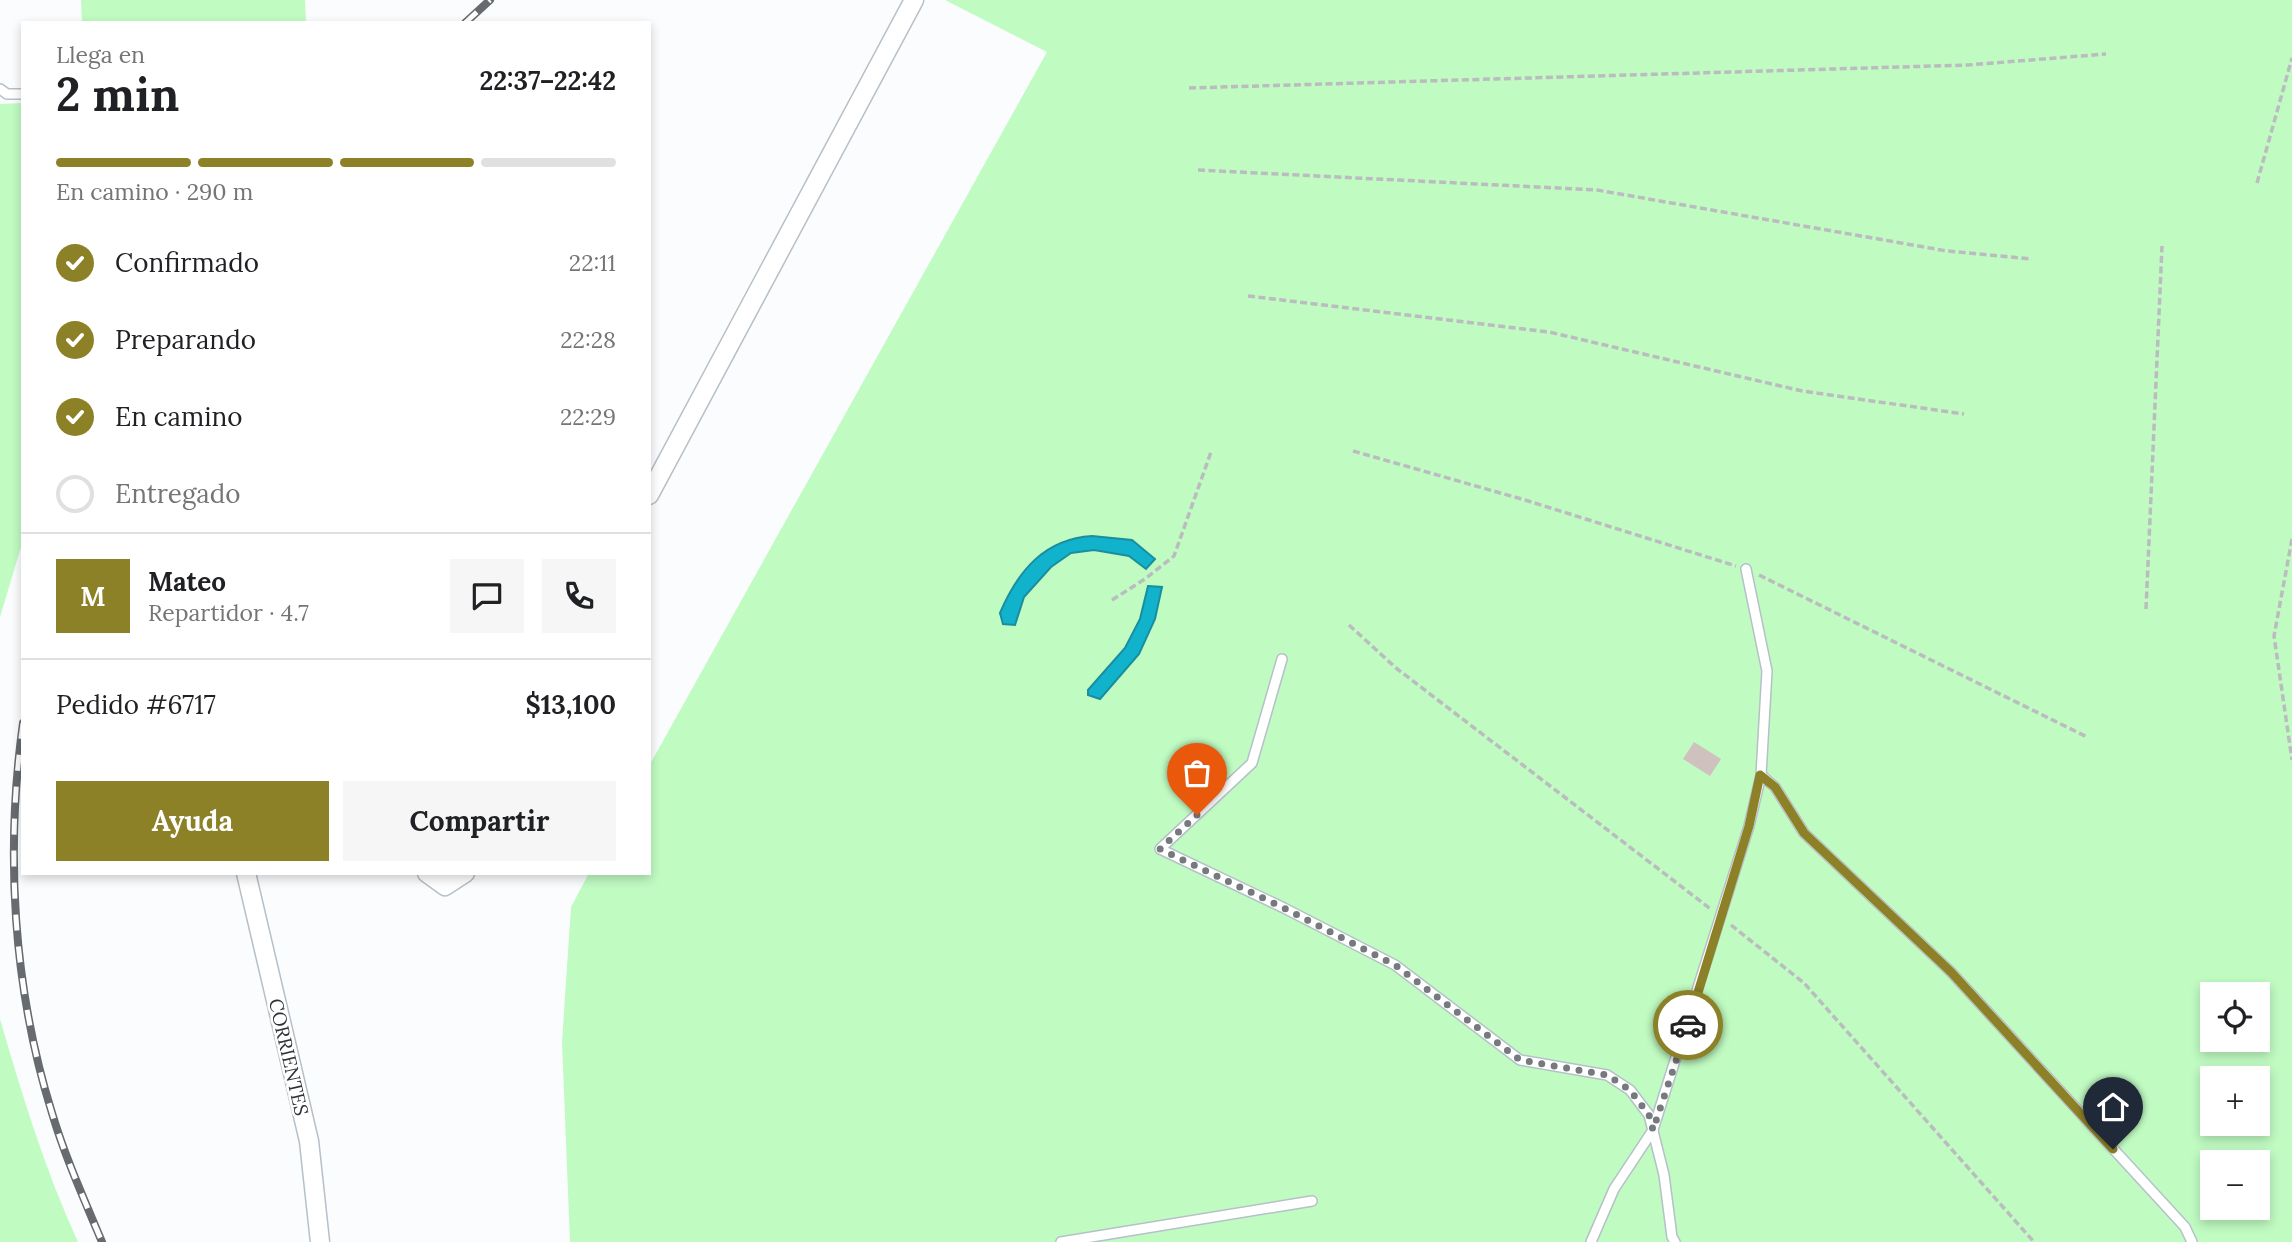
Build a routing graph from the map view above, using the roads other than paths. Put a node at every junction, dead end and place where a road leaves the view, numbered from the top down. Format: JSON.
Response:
{"nodes":[{"id":1,"x":914,"y":0,"type":"edge"},
{"id":2,"x":0,"y":89,"type":"edge"},
{"id":3,"x":21,"y":93,"type":"edge"},
{"id":4,"x":651,"y":491,"type":"edge"},
{"id":5,"x":1746,"y":569,"type":"road end"},
{"id":6,"x":1282,"y":659,"type":"dead end"},
{"id":7,"x":1760,"y":775,"type":"junction"},
{"id":8,"x":246,"y":875,"type":"edge"},
{"id":9,"x":430,"y":875,"type":"edge"},
{"id":10,"x":462,"y":875,"type":"edge"},
{"id":11,"x":1653,"y":1130,"type":"junction"},
{"id":12,"x":1312,"y":1201,"type":"dead end"},
{"id":13,"x":320,"y":1242,"type":"edge"},
{"id":14,"x":1061,"y":1242,"type":"edge"},
{"id":15,"x":1591,"y":1242,"type":"edge"},
{"id":16,"x":1675,"y":1242,"type":"edge"},
{"id":17,"x":2192,"y":1242,"type":"edge"}],
"edges":[{"from":1,"to":4,"type":"street"},
{"from":2,"to":3,"type":"lane"},
{"from":5,"to":7,"type":"lane"},
{"from":6,"to":11,"type":"lane"},
{"from":7,"to":11,"type":"lane"},
{"from":7,"to":17,"type":"lane"},
{"from":8,"to":13,"type":"street","name":"CORRIENTES"},
{"from":9,"to":10,"type":"street"},
{"from":11,"to":15,"type":"lane"},
{"from":11,"to":16,"type":"lane"},
{"from":12,"to":14,"type":"lane"}]}
